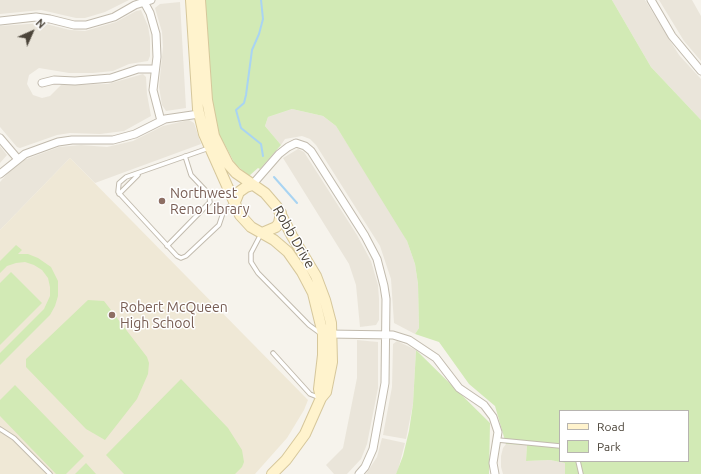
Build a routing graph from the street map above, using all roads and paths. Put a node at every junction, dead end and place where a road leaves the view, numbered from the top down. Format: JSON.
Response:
{"nodes":[{"id":1,"x":191,"y":0,"type":"edge"},
{"id":2,"x":200,"y":0,"type":"edge"},
{"id":3,"x":651,"y":0,"type":"edge"},
{"id":4,"x":146,"y":1,"type":"edge"},
{"id":5,"x":0,"y":21,"type":"edge"},
{"id":6,"x":155,"y":69,"type":"junction"},
{"id":7,"x":701,"y":72,"type":"edge"},
{"id":8,"x":42,"y":83,"type":"dead end"},
{"id":9,"x":199,"y":114,"type":"junction"},
{"id":10,"x":161,"y":121,"type":"junction"},
{"id":11,"x":0,"y":138,"type":"edge"},
{"id":12,"x":214,"y":148,"type":"junction"},
{"id":13,"x":185,"y":156,"type":"junction"},
{"id":14,"x":17,"y":158,"type":"junction"},
{"id":15,"x":0,"y":174,"type":"edge"},
{"id":16,"x":138,"y":174,"type":"junction"},
{"id":17,"x":252,"y":185,"type":"junction"},
{"id":18,"x":119,"y":194,"type":"junction"},
{"id":19,"x":235,"y":202,"type":"junction"},
{"id":20,"x":281,"y":212,"type":"junction"},
{"id":21,"x":262,"y":233,"type":"junction"},
{"id":22,"x":167,"y":246,"type":"junction"},
{"id":23,"x":327,"y":334,"type":"junction"},
{"id":24,"x":386,"y":334,"type":"junction"},
{"id":25,"x":273,"y":353,"type":"dead end"},
{"id":26,"x":321,"y":398,"type":"junction"},
{"id":27,"x":0,"y":429,"type":"edge"},
{"id":28,"x":498,"y":440,"type":"junction"},
{"id":29,"x":559,"y":446,"type":"edge"},
{"id":30,"x":578,"y":462,"type":"edge"},
{"id":31,"x":50,"y":474,"type":"edge"},
{"id":32,"x":272,"y":474,"type":"edge"},
{"id":33,"x":359,"y":474,"type":"edge"},
{"id":34,"x":495,"y":474,"type":"edge"},
{"id":35,"x":581,"y":474,"type":"edge"}],
"edges":[{"from":1,"to":9,"type":"street","name":"Robb Drive"},
{"from":2,"to":12,"type":"street","name":"Robb Drive"},
{"from":3,"to":7,"type":"street"},
{"from":4,"to":5,"type":"street"},
{"from":4,"to":6,"type":"street"},
{"from":6,"to":8,"type":"street"},
{"from":6,"to":10,"type":"street"},
{"from":9,"to":10,"type":"street"},
{"from":9,"to":12,"type":"street","name":"Robb Drive"},
{"from":10,"to":14,"type":"street"},
{"from":11,"to":14,"type":"street"},
{"from":12,"to":13,"type":"lane"},
{"from":12,"to":17,"type":"street","name":"Robb Drive"},
{"from":12,"to":19,"type":"street","name":"Robb Drive"},
{"from":13,"to":16,"type":"lane"},
{"from":13,"to":22,"type":"lane"},
{"from":14,"to":15,"type":"street"},
{"from":16,"to":18,"type":"lane"},
{"from":16,"to":18,"type":"lane"},
{"from":17,"to":19,"type":"street"},
{"from":17,"to":20,"type":"street","name":"Robb Drive"},
{"from":17,"to":24,"type":"street"},
{"from":18,"to":22,"type":"lane"},
{"from":19,"to":21,"type":"street","name":"Robb Drive"},
{"from":19,"to":22,"type":"lane"},
{"from":20,"to":21,"type":"street"},
{"from":20,"to":23,"type":"street","name":"Robb Drive"},
{"from":21,"to":23,"type":"street","name":"Robb Drive"},
{"from":21,"to":23,"type":"lane"},
{"from":23,"to":24,"type":"street"},
{"from":23,"to":26,"type":"street","name":"Robb Drive"},
{"from":24,"to":28,"type":"street"},
{"from":24,"to":33,"type":"street"},
{"from":25,"to":26,"type":"lane"},
{"from":26,"to":32,"type":"street","name":"Robb Drive"},
{"from":27,"to":31,"type":"lane"},
{"from":28,"to":29,"type":"lane"},
{"from":28,"to":34,"type":"street"},
{"from":30,"to":35,"type":"lane"}]}
